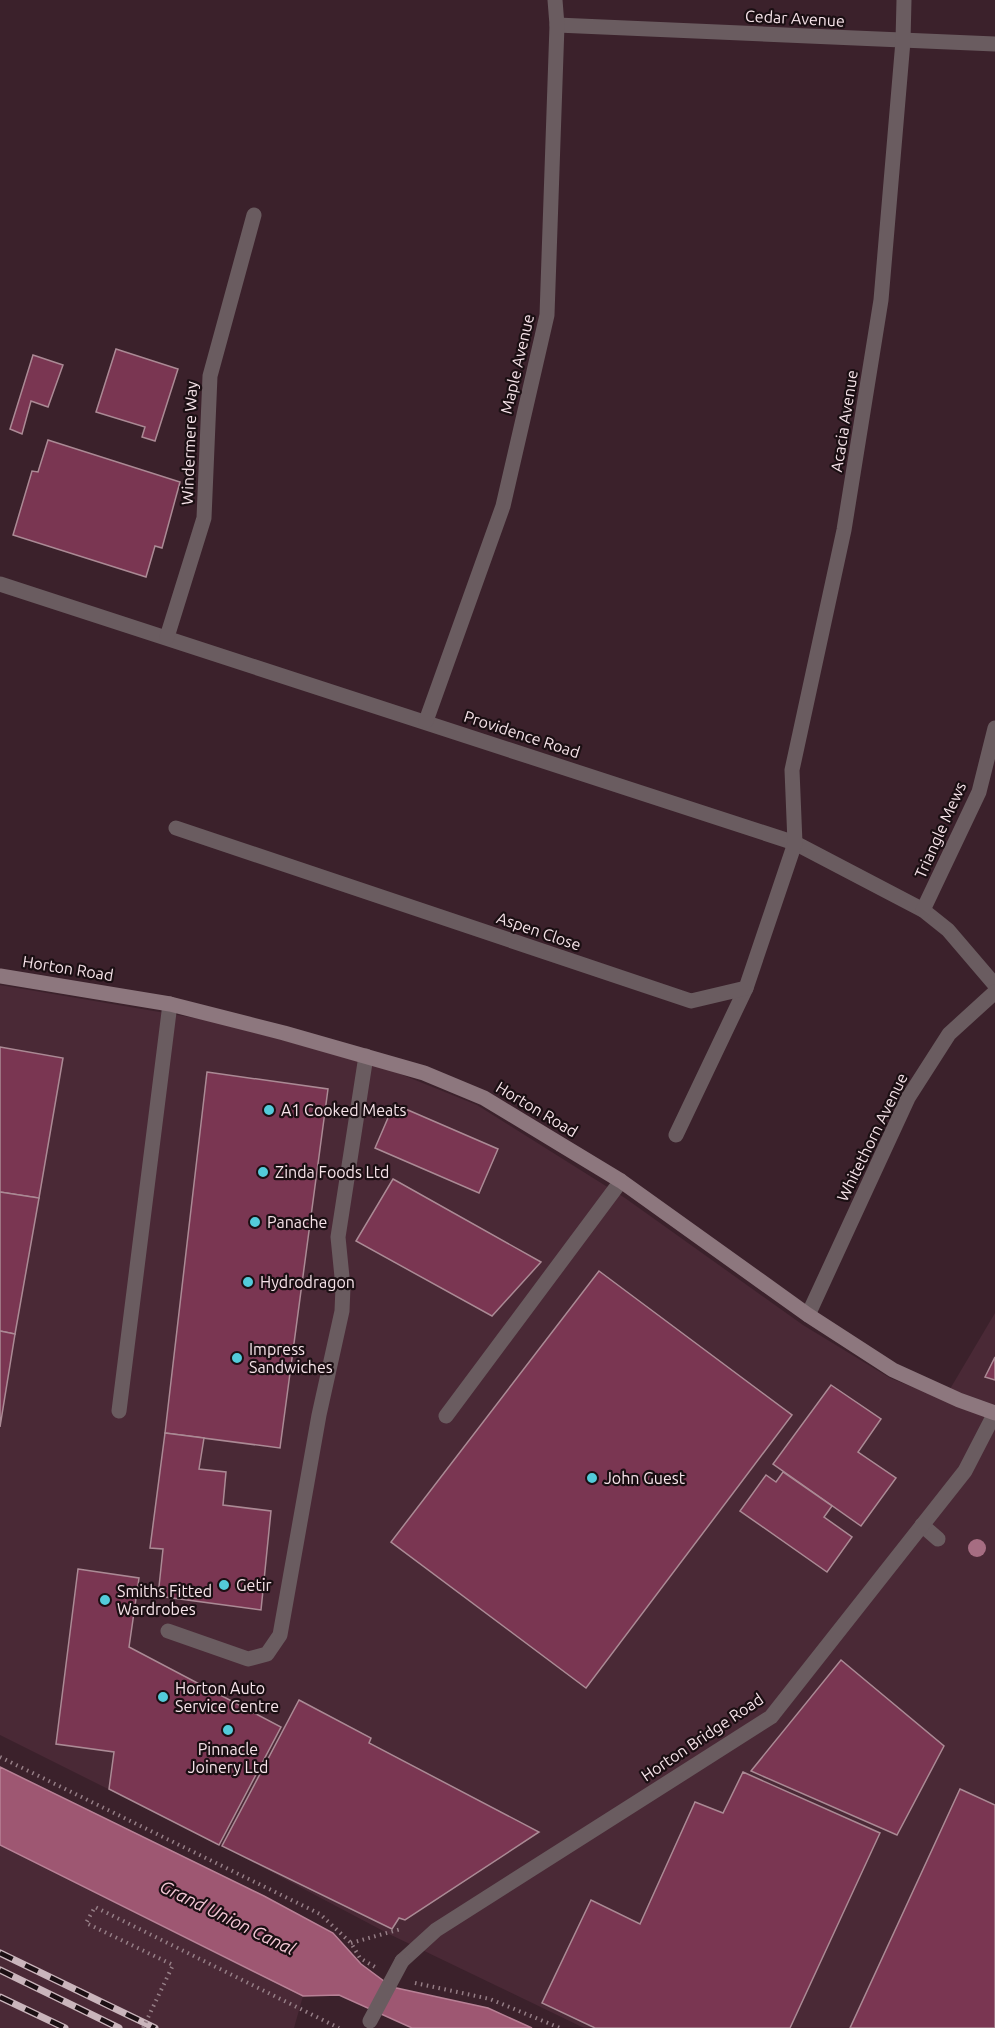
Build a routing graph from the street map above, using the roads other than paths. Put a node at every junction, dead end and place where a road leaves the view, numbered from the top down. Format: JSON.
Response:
{"nodes":[{"id":1,"x":555,"y":0,"type":"edge"},
{"id":2,"x":904,"y":0,"type":"edge"},
{"id":3,"x":557,"y":25,"type":"junction"},
{"id":4,"x":903,"y":41,"type":"junction"},
{"id":5,"x":995,"y":44,"type":"edge"},
{"id":6,"x":254,"y":214,"type":"dead end"},
{"id":7,"x":0,"y":584,"type":"edge"},
{"id":8,"x":167,"y":637,"type":"junction"},
{"id":9,"x":426,"y":721,"type":"junction"},
{"id":10,"x":995,"y":728,"type":"edge"},
{"id":11,"x":176,"y":828,"type":"dead end"},
{"id":12,"x":795,"y":843,"type":"junction"},
{"id":13,"x":923,"y":910,"type":"junction"},
{"id":14,"x":0,"y":976,"type":"edge"},
{"id":15,"x":995,"y":986,"type":"edge"},
{"id":16,"x":746,"y":988,"type":"junction"},
{"id":17,"x":995,"y":992,"type":"edge"},
{"id":18,"x":170,"y":1004,"type":"junction"},
{"id":19,"x":366,"y":1056,"type":"junction"},
{"id":20,"x":676,"y":1135,"type":"dead end"},
{"id":21,"x":621,"y":1180,"type":"junction"},
{"id":22,"x":808,"y":1315,"type":"junction"},
{"id":23,"x":118,"y":1411,"type":"dead end"},
{"id":24,"x":995,"y":1413,"type":"edge"},
{"id":25,"x":446,"y":1416,"type":"dead end"},
{"id":26,"x":922,"y":1525,"type":"junction"},
{"id":27,"x":938,"y":1539,"type":"dead end"},
{"id":28,"x":168,"y":1631,"type":"dead end"},
{"id":29,"x":370,"y":2024,"type":"edge"}],
"edges":[{"from":1,"to":3,"type":"street","name":"Maple Avenue"},
{"from":2,"to":4,"type":"street","name":"Acacia Avenue"},
{"from":3,"to":4,"type":"street","name":"Cedar Avenue"},
{"from":3,"to":9,"type":"street","name":"Maple Avenue"},
{"from":4,"to":5,"type":"street","name":"Cedar Avenue"},
{"from":4,"to":12,"type":"street","name":"Acacia Avenue"},
{"from":6,"to":8,"type":"street","name":"Windermere Way"},
{"from":7,"to":8,"type":"street","name":"Providence Road"},
{"from":8,"to":9,"type":"street","name":"Providence Road"},
{"from":9,"to":12,"type":"street","name":"Providence Road"},
{"from":10,"to":13,"type":"street","name":"Triangle Mews"},
{"from":11,"to":16,"type":"street","name":"Aspen Close"},
{"from":12,"to":13,"type":"street","name":"Providence Road"},
{"from":12,"to":16,"type":"street"},
{"from":13,"to":15,"type":"street","name":"Providence Road"},
{"from":14,"to":18,"type":"street","name":"Horton Road"},
{"from":16,"to":20,"type":"street"},
{"from":17,"to":22,"type":"street","name":"Whitethorn Avenue"},
{"from":18,"to":19,"type":"street","name":"Horton Road"},
{"from":18,"to":23,"type":"street"},
{"from":19,"to":21,"type":"street","name":"Horton Road"},
{"from":19,"to":28,"type":"street"},
{"from":21,"to":22,"type":"street","name":"Horton Road"},
{"from":21,"to":25,"type":"street"},
{"from":22,"to":24,"type":"street","name":"Horton Road"},
{"from":24,"to":26,"type":"street","name":"Horton Bridge Road"},
{"from":26,"to":27,"type":"street"},
{"from":26,"to":29,"type":"street","name":"Horton Bridge Road","bridge":true}]}
